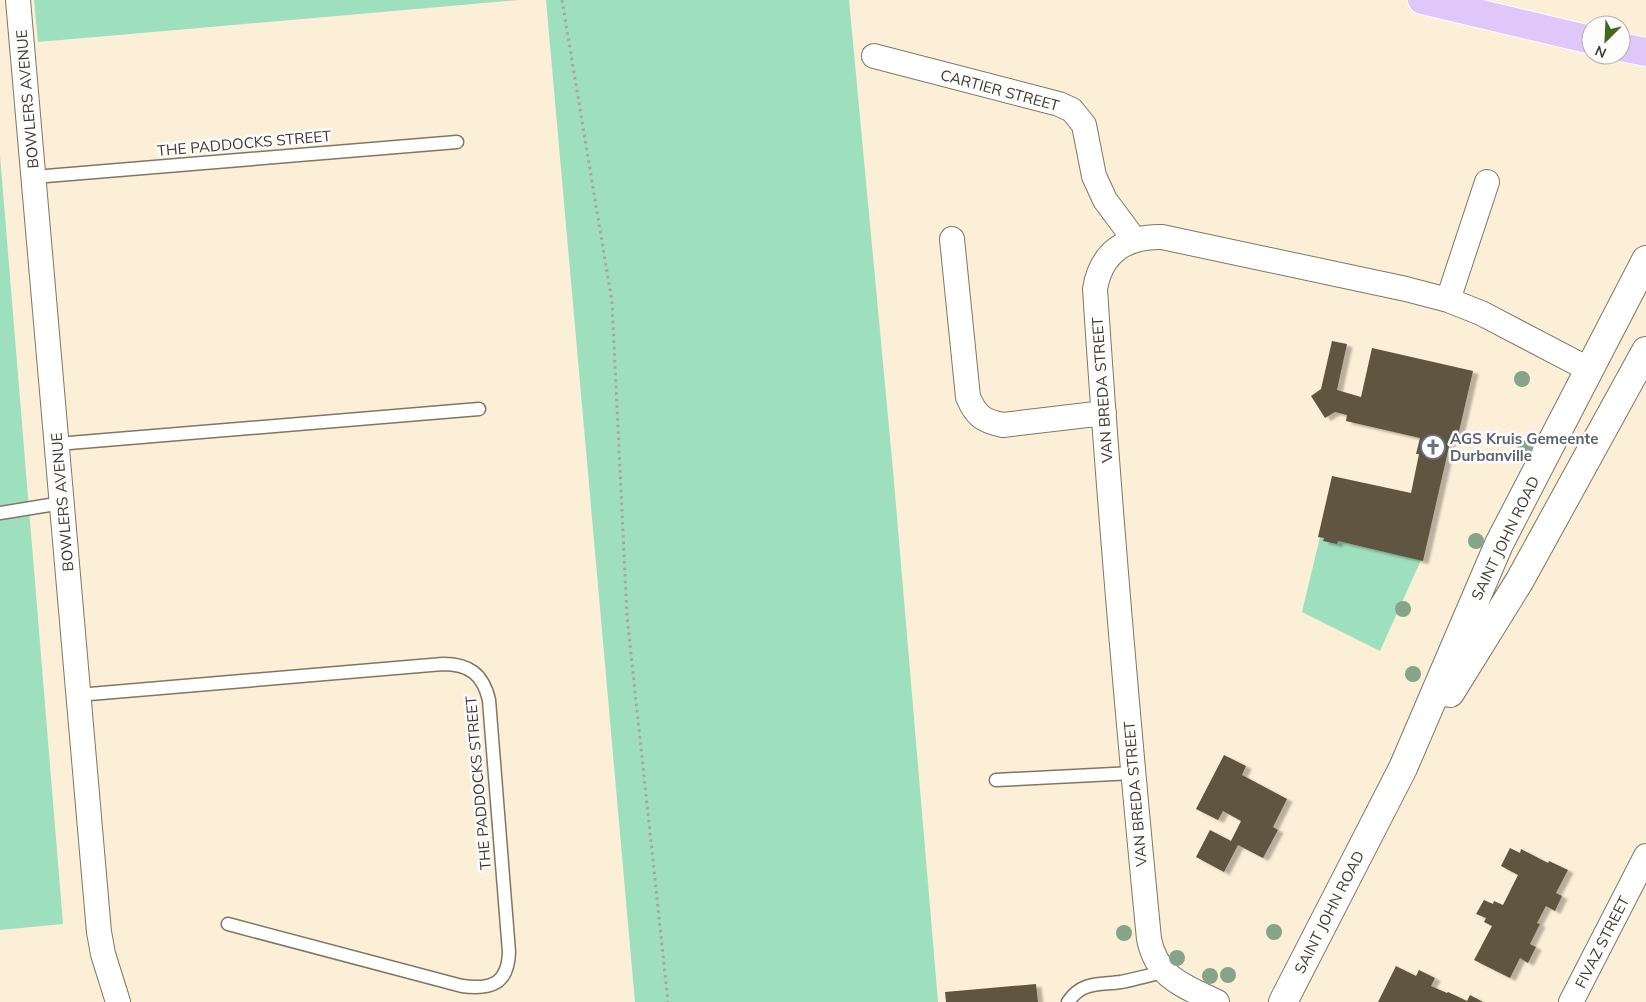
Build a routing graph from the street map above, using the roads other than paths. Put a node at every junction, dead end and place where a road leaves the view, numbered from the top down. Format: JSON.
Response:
{"nodes":[{"id":1,"x":18,"y":0,"type":"edge"},
{"id":2,"x":1422,"y":0,"type":"edge"},
{"id":3,"x":1581,"y":38,"type":"edge"},
{"id":4,"x":1631,"y":49,"type":"edge"},
{"id":5,"x":1646,"y":52,"type":"edge"},
{"id":6,"x":874,"y":56,"type":"dead end"},
{"id":7,"x":458,"y":142,"type":"dead end"},
{"id":8,"x":34,"y":177,"type":"junction"},
{"id":9,"x":1488,"y":182,"type":"dead end"},
{"id":10,"x":1134,"y":239,"type":"junction"},
{"id":11,"x":952,"y":240,"type":"dead end"},
{"id":12,"x":1646,"y":260,"type":"edge"},
{"id":13,"x":1448,"y":300,"type":"junction"},
{"id":14,"x":1646,"y":351,"type":"edge"},
{"id":15,"x":1590,"y":370,"type":"junction"},
{"id":16,"x":479,"y":409,"type":"dead end"},
{"id":17,"x":1104,"y":413,"type":"junction"},
{"id":18,"x":57,"y":444,"type":"junction"},
{"id":19,"x":62,"y":503,"type":"junction"},
{"id":20,"x":0,"y":513,"type":"edge"},
{"id":21,"x":78,"y":695,"type":"junction"},
{"id":22,"x":1403,"y":768,"type":"junction"},
{"id":23,"x":1133,"y":773,"type":"junction"},
{"id":24,"x":996,"y":780,"type":"dead end"},
{"id":25,"x":1646,"y":856,"type":"edge"},
{"id":26,"x":228,"y":924,"type":"dead end"},
{"id":27,"x":1164,"y":972,"type":"junction"},
{"id":28,"x":118,"y":1002,"type":"edge"},
{"id":29,"x":1068,"y":1002,"type":"edge"},
{"id":30,"x":1217,"y":1002,"type":"edge"},
{"id":31,"x":1283,"y":1002,"type":"edge"},
{"id":32,"x":1571,"y":1002,"type":"edge"}],
"edges":[{"from":1,"to":8,"type":"street","name":"BOWLERS AVENUE"},
{"from":2,"to":3,"type":"main road"},
{"from":4,"to":5,"type":"main road"},
{"from":6,"to":10,"type":"street","name":"CARTIER STREET"},
{"from":7,"to":8,"type":"lane","name":"THE PADDOCKS STREET"},
{"from":8,"to":18,"type":"street","name":"BOWLERS AVENUE"},
{"from":9,"to":13,"type":"street"},
{"from":10,"to":13,"type":"street","name":"VAN BREDA STREET"},
{"from":10,"to":17,"type":"street","name":"VAN BREDA STREET"},
{"from":11,"to":17,"type":"street"},
{"from":12,"to":15,"type":"main road","name":"SAINT JOHN ROAD"},
{"from":13,"to":15,"type":"street","name":"VAN BREDA STREET"},
{"from":14,"to":22,"type":"main road","name":"SAINT JOHN ROAD"},
{"from":15,"to":22,"type":"main road","name":"SAINT JOHN ROAD"},
{"from":16,"to":18,"type":"lane"},
{"from":17,"to":23,"type":"street","name":"VAN BREDA STREET"},
{"from":18,"to":19,"type":"street","name":"BOWLERS AVENUE"},
{"from":19,"to":20,"type":"lane"},
{"from":19,"to":21,"type":"street","name":"BOWLERS AVENUE"},
{"from":21,"to":26,"type":"lane","name":"THE PADDOCKS STREET"},
{"from":21,"to":28,"type":"street","name":"BOWLERS AVENUE"},
{"from":22,"to":31,"type":"main road","name":"SAINT JOHN ROAD"},
{"from":23,"to":24,"type":"lane"},
{"from":23,"to":27,"type":"street","name":"VAN BREDA STREET"},
{"from":25,"to":32,"type":"street","name":"FIVAZ STREET"},
{"from":27,"to":29,"type":"lane"},
{"from":27,"to":30,"type":"street","name":"VAN BREDA STREET"}]}
